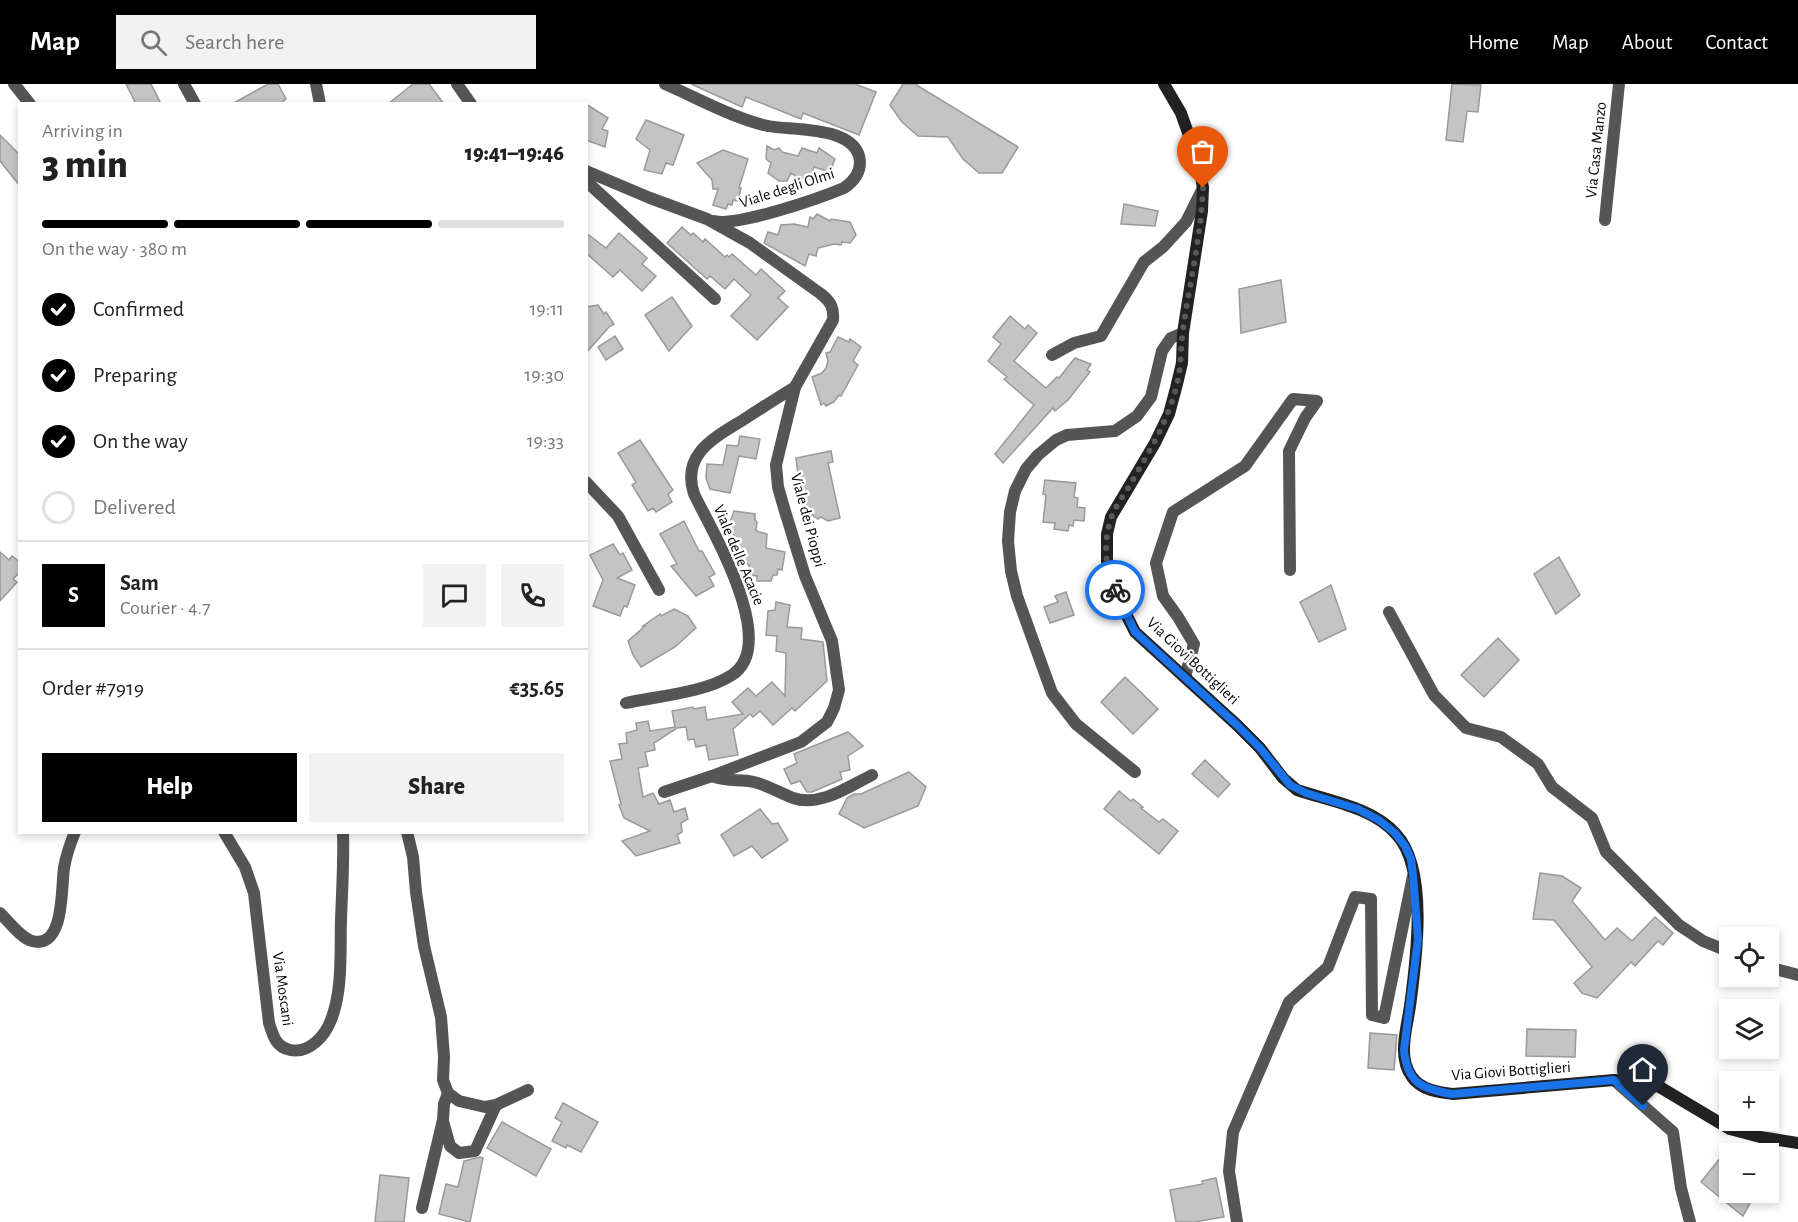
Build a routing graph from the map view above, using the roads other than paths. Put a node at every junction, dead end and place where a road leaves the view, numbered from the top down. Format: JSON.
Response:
{"nodes":[{"id":1,"x":14,"y":84,"type":"edge"},
{"id":2,"x":184,"y":84,"type":"edge"},
{"id":3,"x":316,"y":84,"type":"edge"},
{"id":4,"x":458,"y":84,"type":"edge"},
{"id":5,"x":665,"y":84,"type":"edge"},
{"id":6,"x":1164,"y":84,"type":"edge"},
{"id":7,"x":1619,"y":84,"type":"edge"},
{"id":8,"x":28,"y":102,"type":"edge"},
{"id":9,"x":194,"y":102,"type":"edge"},
{"id":10,"x":320,"y":102,"type":"edge"},
{"id":11,"x":470,"y":102,"type":"edge"},
{"id":12,"x":588,"y":172,"type":"edge"},
{"id":13,"x":588,"y":183,"type":"edge"},
{"id":14,"x":1203,"y":188,"type":"junction"},
{"id":15,"x":707,"y":219,"type":"junction"},
{"id":16,"x":1605,"y":220,"type":"dead end"},
{"id":17,"x":715,"y":299,"type":"dead end"},
{"id":18,"x":1183,"y":333,"type":"junction"},
{"id":19,"x":1052,"y":355,"type":"dead end"},
{"id":20,"x":795,"y":387,"type":"junction"},
{"id":21,"x":588,"y":484,"type":"edge"},
{"id":22,"x":1290,"y":570,"type":"dead end"},
{"id":23,"x":659,"y":590,"type":"dead end"},
{"id":24,"x":1389,"y":612,"type":"dead end"},
{"id":25,"x":1185,"y":677,"type":"junction"},
{"id":26,"x":626,"y":703,"type":"dead end"},
{"id":27,"x":1135,"y":772,"type":"dead end"},
{"id":28,"x":712,"y":776,"type":"junction"},
{"id":29,"x":872,"y":776,"type":"dead end"},
{"id":30,"x":664,"y":792,"type":"dead end"},
{"id":31,"x":74,"y":834,"type":"edge"},
{"id":32,"x":226,"y":834,"type":"edge"},
{"id":33,"x":343,"y":834,"type":"edge"},
{"id":34,"x":407,"y":834,"type":"edge"},
{"id":35,"x":1413,"y":875,"type":"junction"},
{"id":36,"x":0,"y":914,"type":"edge"},
{"id":37,"x":1719,"y":947,"type":"edge"},
{"id":38,"x":1779,"y":970,"type":"edge"},
{"id":39,"x":1798,"y":975,"type":"edge"},
{"id":40,"x":1614,"y":1080,"type":"junction"},
{"id":41,"x":528,"y":1090,"type":"dead end"},
{"id":42,"x":448,"y":1093,"type":"junction"},
{"id":43,"x":496,"y":1105,"type":"junction"},
{"id":44,"x":443,"y":1120,"type":"junction"},
{"id":45,"x":1798,"y":1143,"type":"edge"},
{"id":46,"x":422,"y":1208,"type":"dead end"},
{"id":47,"x":1238,"y":1222,"type":"edge"},
{"id":48,"x":1690,"y":1222,"type":"edge"}],
"edges":[{"from":1,"to":8,"type":"street"},
{"from":2,"to":9,"type":"street"},
{"from":3,"to":10,"type":"street"},
{"from":4,"to":11,"type":"street"},
{"from":5,"to":15,"type":"street","name":"Viale degli Olmi"},
{"from":6,"to":14,"type":"street","name":"Via Giovi Bottiglieri"},
{"from":7,"to":16,"type":"street","name":"Via Casa Manzo"},
{"from":12,"to":15,"type":"street","name":"Viale dei Pioppi"},
{"from":13,"to":17,"type":"street"},
{"from":14,"to":18,"type":"street","name":"Via Giovi Bottiglieri"},
{"from":14,"to":19,"type":"street"},
{"from":15,"to":20,"type":"street","name":"Viale dei Pioppi"},
{"from":18,"to":25,"type":"street","name":"Via Giovi Bottiglieri"},
{"from":18,"to":27,"type":"street"},
{"from":20,"to":26,"type":"street","name":"Viale delle Acacie"},
{"from":20,"to":28,"type":"street","name":"Viale dei Pioppi"},
{"from":21,"to":23,"type":"street"},
{"from":22,"to":25,"type":"street"},
{"from":24,"to":37,"type":"street"},
{"from":25,"to":35,"type":"street","name":"Via Giovi Bottiglieri"},
{"from":28,"to":29,"type":"street","name":"Viale dei Pioppi"},
{"from":28,"to":30,"type":"street","name":"Viale dei Pioppi"},
{"from":31,"to":36,"type":"street"},
{"from":32,"to":33,"type":"street","name":"Via Moscani"},
{"from":34,"to":42,"type":"street"},
{"from":35,"to":40,"type":"street","name":"Via Giovi Bottiglieri"},
{"from":35,"to":47,"type":"street"},
{"from":38,"to":39,"type":"street"},
{"from":40,"to":45,"type":"street","name":"Via Giovi Bottiglieri"},
{"from":40,"to":48,"type":"street"},
{"from":41,"to":43,"type":"street"},
{"from":42,"to":43,"type":"street"},
{"from":42,"to":44,"type":"street"},
{"from":43,"to":44,"type":"street"},
{"from":44,"to":46,"type":"street"}]}
